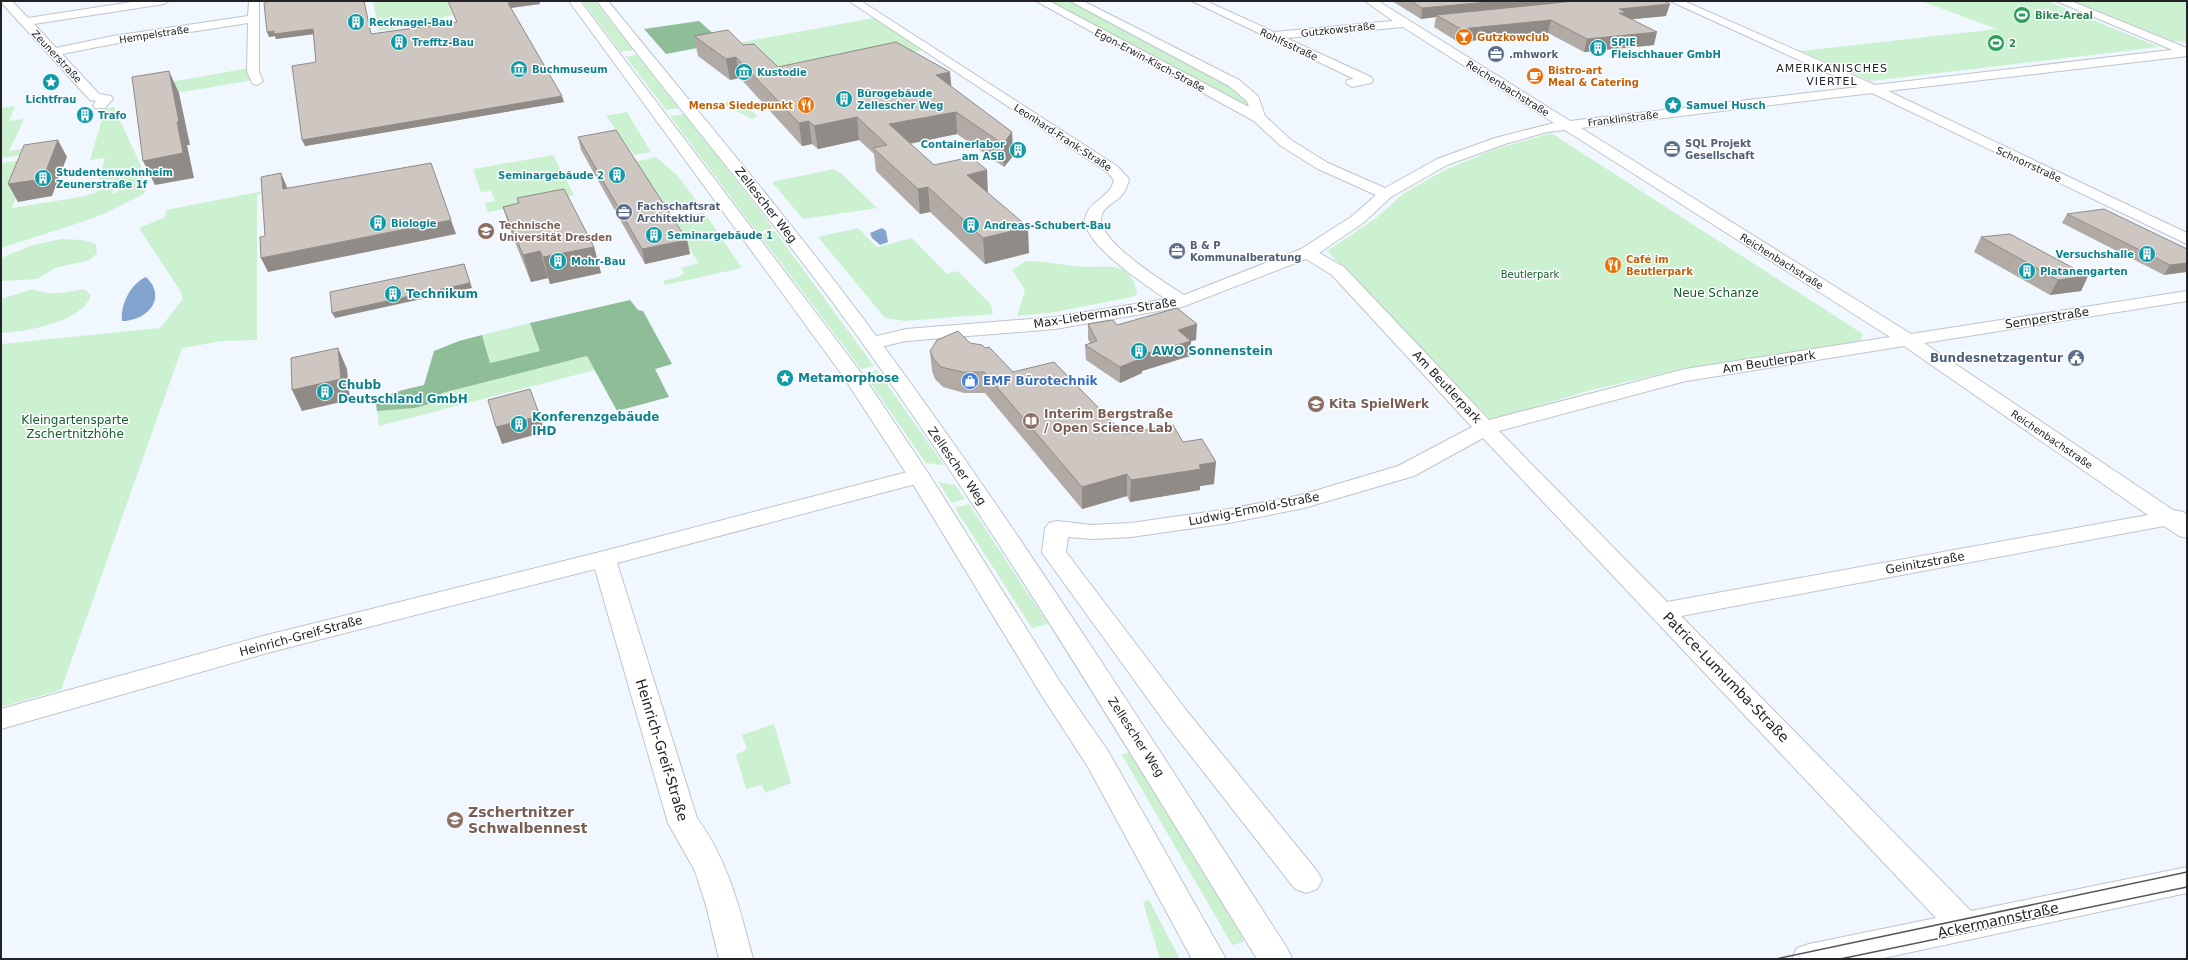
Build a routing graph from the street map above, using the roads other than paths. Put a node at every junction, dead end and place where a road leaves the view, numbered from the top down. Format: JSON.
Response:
{"nodes":[{"id":1,"x":6,"y":1,"type":"edge"},
{"id":2,"x":164,"y":1,"type":"edge"},
{"id":3,"x":254,"y":1,"type":"edge"},
{"id":4,"x":574,"y":1,"type":"edge"},
{"id":5,"x":602,"y":1,"type":"edge"},
{"id":6,"x":854,"y":1,"type":"edge"},
{"id":7,"x":1041,"y":1,"type":"edge"},
{"id":8,"x":1075,"y":1,"type":"edge"},
{"id":9,"x":1197,"y":1,"type":"edge"},
{"id":10,"x":1370,"y":1,"type":"edge"},
{"id":11,"x":1675,"y":1,"type":"edge"},
{"id":12,"x":2061,"y":1,"type":"edge"},
{"id":13,"x":254,"y":19,"type":"junction"},
{"id":14,"x":26,"y":22,"type":"junction"},
{"id":15,"x":1406,"y":24,"type":"junction"},
{"id":16,"x":1424,"y":24,"type":"edge"},
{"id":17,"x":1272,"y":36,"type":"junction"},
{"id":18,"x":54,"y":52,"type":"junction"},
{"id":19,"x":2187,"y":52,"type":"edge"},
{"id":20,"x":257,"y":81,"type":"dead end"},
{"id":21,"x":1352,"y":84,"type":"dead end"},
{"id":22,"x":1871,"y":88,"type":"junction"},
{"id":23,"x":100,"y":105,"type":"dead end"},
{"id":24,"x":1259,"y":118,"type":"junction"},
{"id":25,"x":1566,"y":124,"type":"junction"},
{"id":26,"x":1386,"y":194,"type":"junction"},
{"id":27,"x":2187,"y":239,"type":"edge"},
{"id":28,"x":1308,"y":253,"type":"junction"},
{"id":29,"x":2187,"y":296,"type":"edge"},
{"id":30,"x":1182,"y":302,"type":"junction"},
{"id":31,"x":1906,"y":339,"type":"junction"},
{"id":32,"x":872,"y":342,"type":"junction"},
{"id":33,"x":1486,"y":428,"type":"junction"},
{"id":34,"x":919,"y":476,"type":"junction"},
{"id":35,"x":2181,"y":521,"type":"edge"},
{"id":36,"x":604,"y":559,"type":"junction"},
{"id":37,"x":1662,"y":611,"type":"junction"},
{"id":38,"x":1,"y":719,"type":"edge"},
{"id":39,"x":1306,"y":880,"type":"dead end"},
{"id":40,"x":2187,"y":880,"type":"edge"},
{"id":41,"x":1965,"y":927,"type":"junction"},
{"id":42,"x":736,"y":959,"type":"edge"},
{"id":43,"x":1209,"y":959,"type":"edge"},
{"id":44,"x":1275,"y":959,"type":"edge"},
{"id":45,"x":1809,"y":959,"type":"edge"}],
"edges":[{"from":1,"to":14,"type":"street","name":"Zeunerstraße"},
{"from":2,"to":14,"type":"street"},
{"from":3,"to":13,"type":"street"},
{"from":4,"to":34,"type":"street"},
{"from":5,"to":32,"type":"street","name":"Zellescher Weg"},
{"from":6,"to":30,"type":"street","name":"Leonhard-Frank-Straße"},
{"from":7,"to":24,"type":"street","name":"Egon-Erwin-Kisch-Straße"},
{"from":8,"to":24,"type":"street","name":"Egon-Erwin-Kisch-Straße"},
{"from":9,"to":17,"type":"street","name":"Rohlfsstraße"},
{"from":10,"to":15,"type":"street","name":"Reichenbachstraße"},
{"from":11,"to":22,"type":"street","name":"Schnorrstraße"},
{"from":12,"to":19,"type":"street"},
{"from":13,"to":18,"type":"street","name":"Hempelstraße"},
{"from":13,"to":20,"type":"street"},
{"from":14,"to":18,"type":"street","name":"Zeunerstraße"},
{"from":15,"to":16,"type":"street","name":"Gutzkowstraße"},
{"from":15,"to":17,"type":"street","name":"Gutzkowstraße"},
{"from":15,"to":25,"type":"street","name":"Reichenbachstraße"},
{"from":17,"to":21,"type":"street","name":"Rohlfsstraße"},
{"from":18,"to":23,"type":"street","name":"Zeunerstraße"},
{"from":19,"to":22,"type":"street","name":"Franklinstraße"},
{"from":22,"to":25,"type":"street","name":"Franklinstraße"},
{"from":22,"to":27,"type":"street","name":"Schnorrstraße"},
{"from":24,"to":26,"type":"street","name":"Egon-Erwin-Kisch-Straße"},
{"from":25,"to":26,"type":"street"},
{"from":25,"to":31,"type":"street","name":"Reichenbachstraße"},
{"from":26,"to":28,"type":"street"},
{"from":28,"to":30,"type":"street","name":"Max-Liebermann-Straße"},
{"from":28,"to":33,"type":"street","name":"Am Beutlerpark"},
{"from":29,"to":31,"type":"street","name":"Semperstraße"},
{"from":30,"to":32,"type":"street","name":"Max-Liebermann-Straße"},
{"from":31,"to":33,"type":"street","name":"Am Beutlerpark"},
{"from":31,"to":35,"type":"street","name":"Reichenbachstraße"},
{"from":32,"to":44,"type":"street","name":"Zellescher Weg"},
{"from":33,"to":37,"type":"street","name":"Patrice-Lumumba-Straße"},
{"from":33,"to":39,"type":"street","name":"Ludwig-Ermold-Straße"},
{"from":34,"to":36,"type":"street","name":"Heinrich-Greif-Straße"},
{"from":34,"to":43,"type":"street"},
{"from":35,"to":37,"type":"street","name":"Geinitzstraße"},
{"from":36,"to":38,"type":"street","name":"Heinrich-Greif-Straße"},
{"from":36,"to":42,"type":"street","name":"Heinrich-Greif-Straße"},
{"from":37,"to":41,"type":"street","name":"Patrice-Lumumba-Straße"},
{"from":40,"to":41,"type":"street","name":"Ackermannstraße"},
{"from":41,"to":45,"type":"street","name":"Ackermannstraße"}]}
